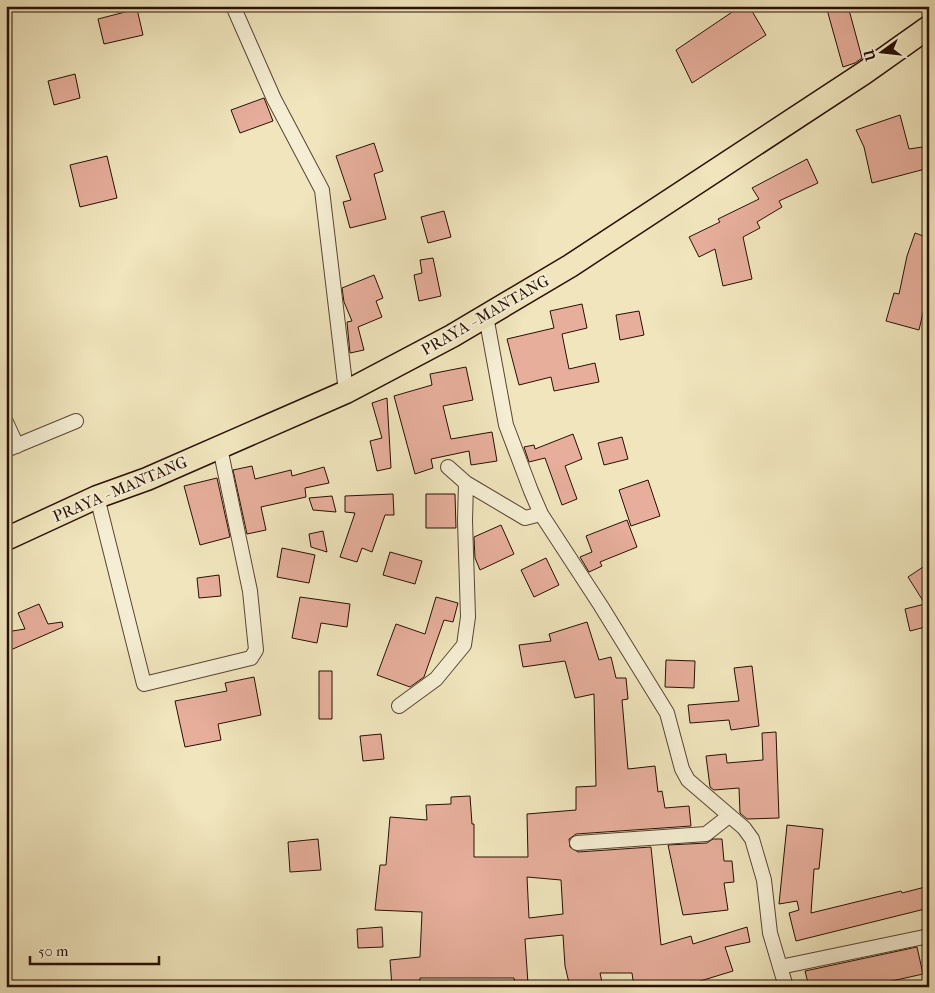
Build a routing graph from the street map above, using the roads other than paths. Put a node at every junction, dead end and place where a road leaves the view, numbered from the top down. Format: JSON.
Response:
{"nodes":[{"id":1,"x":233,"y":6,"type":"edge"},
{"id":2,"x":929,"y":27,"type":"edge"},
{"id":3,"x":486,"y":316,"type":"junction"},
{"id":4,"x":346,"y":392,"type":"junction"},
{"id":5,"x":76,"y":421,"type":"dead end"},
{"id":6,"x":6,"y":422,"type":"edge"},
{"id":7,"x":12,"y":448,"type":"edge"},
{"id":8,"x":220,"y":448,"type":"junction"},
{"id":9,"x":448,"y":467,"type":"dead end"},
{"id":10,"x":466,"y":483,"type":"junction"},
{"id":11,"x":97,"y":497,"type":"junction"},
{"id":12,"x":541,"y":514,"type":"junction"},
{"id":13,"x":6,"y":539,"type":"edge"},
{"id":14,"x":399,"y":706,"type":"dead end"},
{"id":15,"x":729,"y":816,"type":"junction"},
{"id":16,"x":577,"y":843,"type":"dead end"},
{"id":17,"x":929,"y":936,"type":"edge"},
{"id":18,"x":780,"y":967,"type":"junction"},
{"id":19,"x":786,"y":987,"type":"edge"}],
"edges":[{"from":1,"to":4,"type":"street"},
{"from":2,"to":3,"type":"main road","name":"PRAYA - MANTANG"},
{"from":3,"to":4,"type":"main road","name":"PRAYA - MANTANG"},
{"from":3,"to":12,"type":"street"},
{"from":4,"to":8,"type":"main road","name":"PRAYA - MANTANG"},
{"from":5,"to":7,"type":"street"},
{"from":6,"to":7,"type":"street"},
{"from":8,"to":11,"type":"main road","name":"PRAYA - MANTANG"},
{"from":8,"to":11,"type":"street"},
{"from":9,"to":10,"type":"street"},
{"from":10,"to":12,"type":"street"},
{"from":10,"to":14,"type":"street"},
{"from":11,"to":13,"type":"main road","name":"PRAYA - MANTANG"},
{"from":12,"to":15,"type":"street"},
{"from":15,"to":16,"type":"street"},
{"from":15,"to":18,"type":"street"},
{"from":17,"to":18,"type":"street"},
{"from":18,"to":19,"type":"street"}]}
